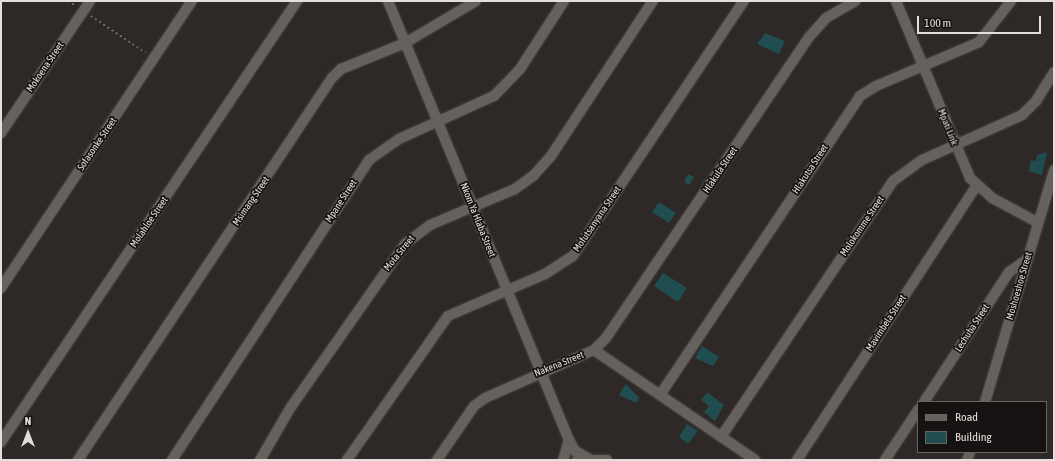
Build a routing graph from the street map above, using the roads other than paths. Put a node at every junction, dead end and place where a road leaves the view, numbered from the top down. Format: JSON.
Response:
{"nodes":[{"id":1,"x":90,"y":1,"type":"edge"},
{"id":2,"x":192,"y":1,"type":"edge"},
{"id":3,"x":297,"y":1,"type":"edge"},
{"id":4,"x":388,"y":1,"type":"edge"},
{"id":5,"x":476,"y":1,"type":"edge"},
{"id":6,"x":564,"y":1,"type":"edge"},
{"id":7,"x":653,"y":1,"type":"edge"},
{"id":8,"x":744,"y":1,"type":"edge"},
{"id":9,"x":856,"y":1,"type":"edge"},
{"id":10,"x":896,"y":1,"type":"edge"},
{"id":11,"x":1011,"y":1,"type":"edge"},
{"id":12,"x":405,"y":43,"type":"junction"},
{"id":13,"x":923,"y":67,"type":"junction"},
{"id":14,"x":1054,"y":72,"type":"edge"},
{"id":15,"x":438,"y":123,"type":"junction"},
{"id":16,"x":1,"y":133,"type":"edge"},
{"id":17,"x":956,"y":145,"type":"junction"},
{"id":18,"x":1054,"y":170,"type":"edge"},
{"id":19,"x":976,"y":186,"type":"junction"},
{"id":20,"x":472,"y":206,"type":"junction"},
{"id":21,"x":1037,"y":222,"type":"junction"},
{"id":22,"x":1026,"y":260,"type":"junction"},
{"id":23,"x":1,"y":288,"type":"edge"},
{"id":24,"x":507,"y":290,"type":"junction"},
{"id":25,"x":594,"y":350,"type":"junction"},
{"id":26,"x":540,"y":371,"type":"junction"},
{"id":27,"x":660,"y":395,"type":"junction"},
{"id":28,"x":925,"y":401,"type":"edge"},
{"id":29,"x":985,"y":401,"type":"edge"},
{"id":30,"x":917,"y":412,"type":"edge"},
{"id":31,"x":721,"y":437,"type":"junction"},
{"id":32,"x":569,"y":440,"type":"junction"},
{"id":33,"x":1,"y":442,"type":"edge"},
{"id":34,"x":588,"y":458,"type":"junction"},
{"id":35,"x":78,"y":460,"type":"edge"},
{"id":36,"x":172,"y":460,"type":"edge"},
{"id":37,"x":260,"y":460,"type":"edge"},
{"id":38,"x":347,"y":460,"type":"edge"},
{"id":39,"x":437,"y":460,"type":"edge"},
{"id":40,"x":563,"y":460,"type":"edge"},
{"id":41,"x":577,"y":460,"type":"edge"},
{"id":42,"x":607,"y":460,"type":"edge"},
{"id":43,"x":755,"y":460,"type":"edge"},
{"id":44,"x":797,"y":460,"type":"edge"},
{"id":45,"x":886,"y":460,"type":"edge"}],
"edges":[{"from":1,"to":16,"type":"street","name":"Mokoena Street"},
{"from":2,"to":23,"type":"street","name":"Sofasonke Street"},
{"from":3,"to":33,"type":"street","name":"Molahloe Street"},
{"from":4,"to":12,"type":"street","name":"Nkom Ya Hlaba Street"},
{"from":5,"to":12,"type":"street","name":"Msimang Street"},
{"from":6,"to":15,"type":"street","name":"Mpane Street"},
{"from":7,"to":20,"type":"street","name":"Mota Street"},
{"from":8,"to":24,"type":"street","name":"Mofutsanyana Street"},
{"from":9,"to":25,"type":"street","name":"Hlakula Street"},
{"from":10,"to":13,"type":"street","name":"Mpati Link"},
{"from":11,"to":13,"type":"street","name":"Hlakutsa Street"},
{"from":12,"to":15,"type":"street","name":"Nkom Ya Hlaba Street"},
{"from":12,"to":35,"type":"street","name":"Msimang Street"},
{"from":13,"to":17,"type":"street","name":"Mpati Link"},
{"from":13,"to":27,"type":"street","name":"Hlakutsa Street"},
{"from":14,"to":17,"type":"street","name":"Molokomme Street"},
{"from":15,"to":20,"type":"street","name":"Nkom Ya Hlaba Street"},
{"from":15,"to":36,"type":"street","name":"Mpane Street"},
{"from":17,"to":19,"type":"street","name":"Mpati Link"},
{"from":17,"to":31,"type":"street","name":"Molokomme Street"},
{"from":18,"to":21,"type":"street","name":"Moshoeshoe Street"},
{"from":19,"to":21,"type":"street"},
{"from":19,"to":44,"type":"street","name":"Mavimbela Street"},
{"from":20,"to":24,"type":"street","name":"Nkom Ya Hlaba Street"},
{"from":20,"to":37,"type":"street","name":"Mota Street"},
{"from":21,"to":22,"type":"street","name":"Moshoeshoe Street"},
{"from":22,"to":28,"type":"street","name":"Lechuba Street"},
{"from":22,"to":29,"type":"street","name":"Moshoeshoe Street"},
{"from":24,"to":26,"type":"street","name":"Nkom Ya Hlaba Street"},
{"from":24,"to":38,"type":"street","name":"Mofutsanyana Street"},
{"from":25,"to":26,"type":"street","name":"Nakena Street"},
{"from":25,"to":27,"type":"street","name":"Nakena Street"},
{"from":26,"to":32,"type":"street","name":"Nkom Ya Hlaba Street"},
{"from":26,"to":39,"type":"street","name":"Nakena Street"},
{"from":27,"to":31,"type":"street","name":"Nakena Street"},
{"from":30,"to":45,"type":"street"},
{"from":31,"to":43,"type":"street","name":"Nakena Street"},
{"from":32,"to":34,"type":"street","name":"Nkom Ya Hlaba Street"},
{"from":32,"to":40,"type":"street"},
{"from":34,"to":41,"type":"street"},
{"from":34,"to":42,"type":"street"}]}
